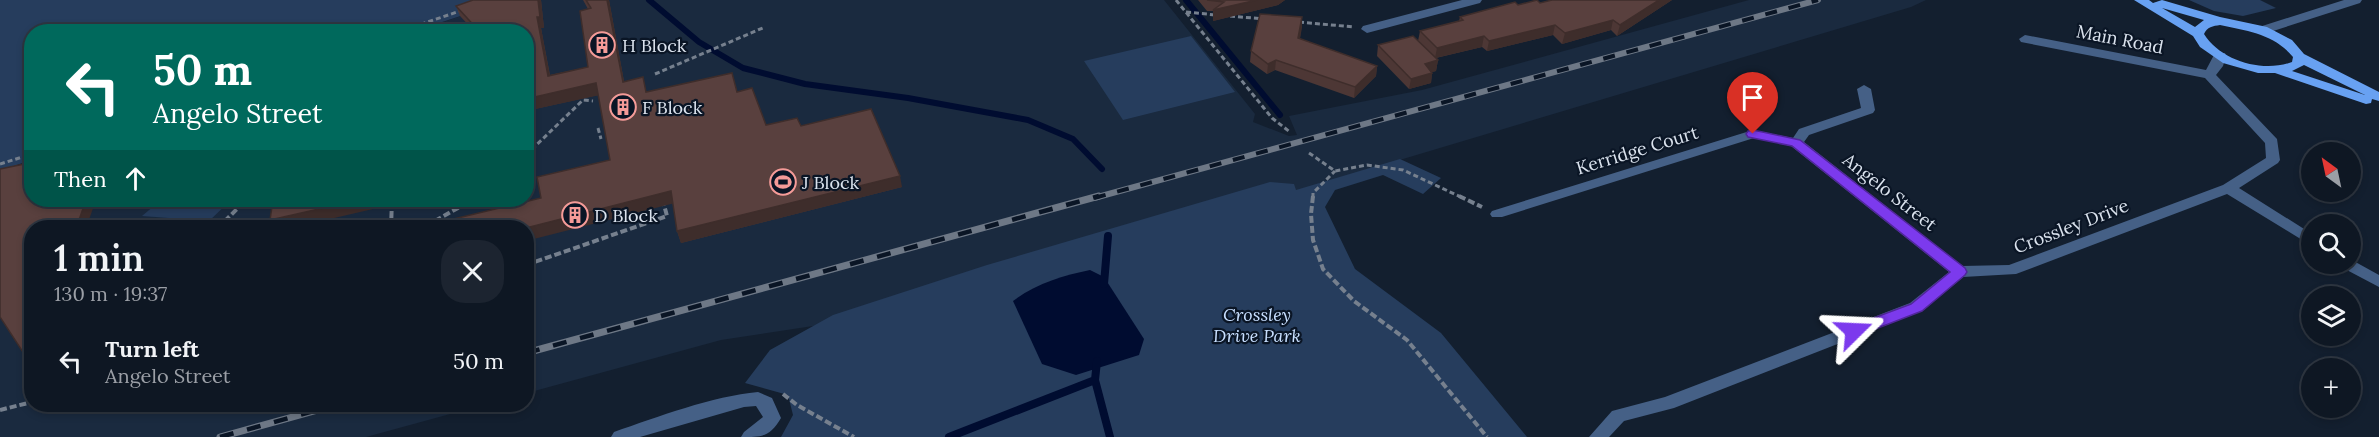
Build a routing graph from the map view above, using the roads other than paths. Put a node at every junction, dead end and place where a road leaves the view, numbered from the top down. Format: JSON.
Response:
{"nodes":[{"id":1,"x":1476,"y":0,"type":"edge"},
{"id":2,"x":2140,"y":0,"type":"edge"},
{"id":3,"x":2150,"y":0,"type":"edge"},
{"id":4,"x":2356,"y":0,"type":"edge"},
{"id":5,"x":2220,"y":21,"type":"junction"},
{"id":6,"x":1367,"y":29,"type":"road end"},
{"id":7,"x":2263,"y":30,"type":"junction"},
{"id":8,"x":2198,"y":34,"type":"junction"},
{"id":9,"x":2025,"y":39,"type":"dead end"},
{"id":10,"x":2220,"y":56,"type":"junction"},
{"id":11,"x":2300,"y":57,"type":"junction"},
{"id":12,"x":2278,"y":70,"type":"junction"},
{"id":13,"x":2209,"y":75,"type":"junction"},
{"id":14,"x":1863,"y":89,"type":"dead end"},
{"id":15,"x":2379,"y":97,"type":"edge"},
{"id":16,"x":2379,"y":105,"type":"edge"},
{"id":17,"x":1796,"y":142,"type":"junction"},
{"id":18,"x":2228,"y":188,"type":"junction"},
{"id":19,"x":1497,"y":214,"type":"road end"},
{"id":20,"x":2301,"y":234,"type":"edge"},
{"id":21,"x":2361,"y":271,"type":"edge"},
{"id":22,"x":1959,"y":272,"type":"junction"},
{"id":23,"x":2379,"y":282,"type":"edge"},
{"id":24,"x":620,"y":437,"type":"edge"},
{"id":25,"x":750,"y":437,"type":"edge"},
{"id":26,"x":1598,"y":437,"type":"edge"}],
"edges":[{"from":1,"to":6,"type":"street"},
{"from":2,"to":8,"type":"main road","name":"Main Road"},
{"from":3,"to":5,"type":"main road"},
{"from":4,"to":7,"type":"street"},
{"from":5,"to":7,"type":"main road"},
{"from":5,"to":8,"type":"main road"},
{"from":7,"to":11,"type":"main road"},
{"from":8,"to":10,"type":"main road","name":"Main Road"},
{"from":9,"to":13,"type":"street","name":"Main Road"},
{"from":10,"to":12,"type":"main road","name":"Main Road"},
{"from":10,"to":13,"type":"street"},
{"from":11,"to":12,"type":"main road"},
{"from":11,"to":15,"type":"main road"},
{"from":12,"to":16,"type":"main road","name":"Main Road"},
{"from":13,"to":18,"type":"street","name":"Crossley Drive"},
{"from":14,"to":17,"type":"street"},
{"from":17,"to":19,"type":"street","name":"Kerridge Court"},
{"from":17,"to":22,"type":"street","name":"Angelo Street"},
{"from":18,"to":20,"type":"street"},
{"from":18,"to":22,"type":"street","name":"Crossley Drive"},
{"from":21,"to":23,"type":"street"},
{"from":22,"to":26,"type":"street"},
{"from":24,"to":25,"type":"street"}]}
